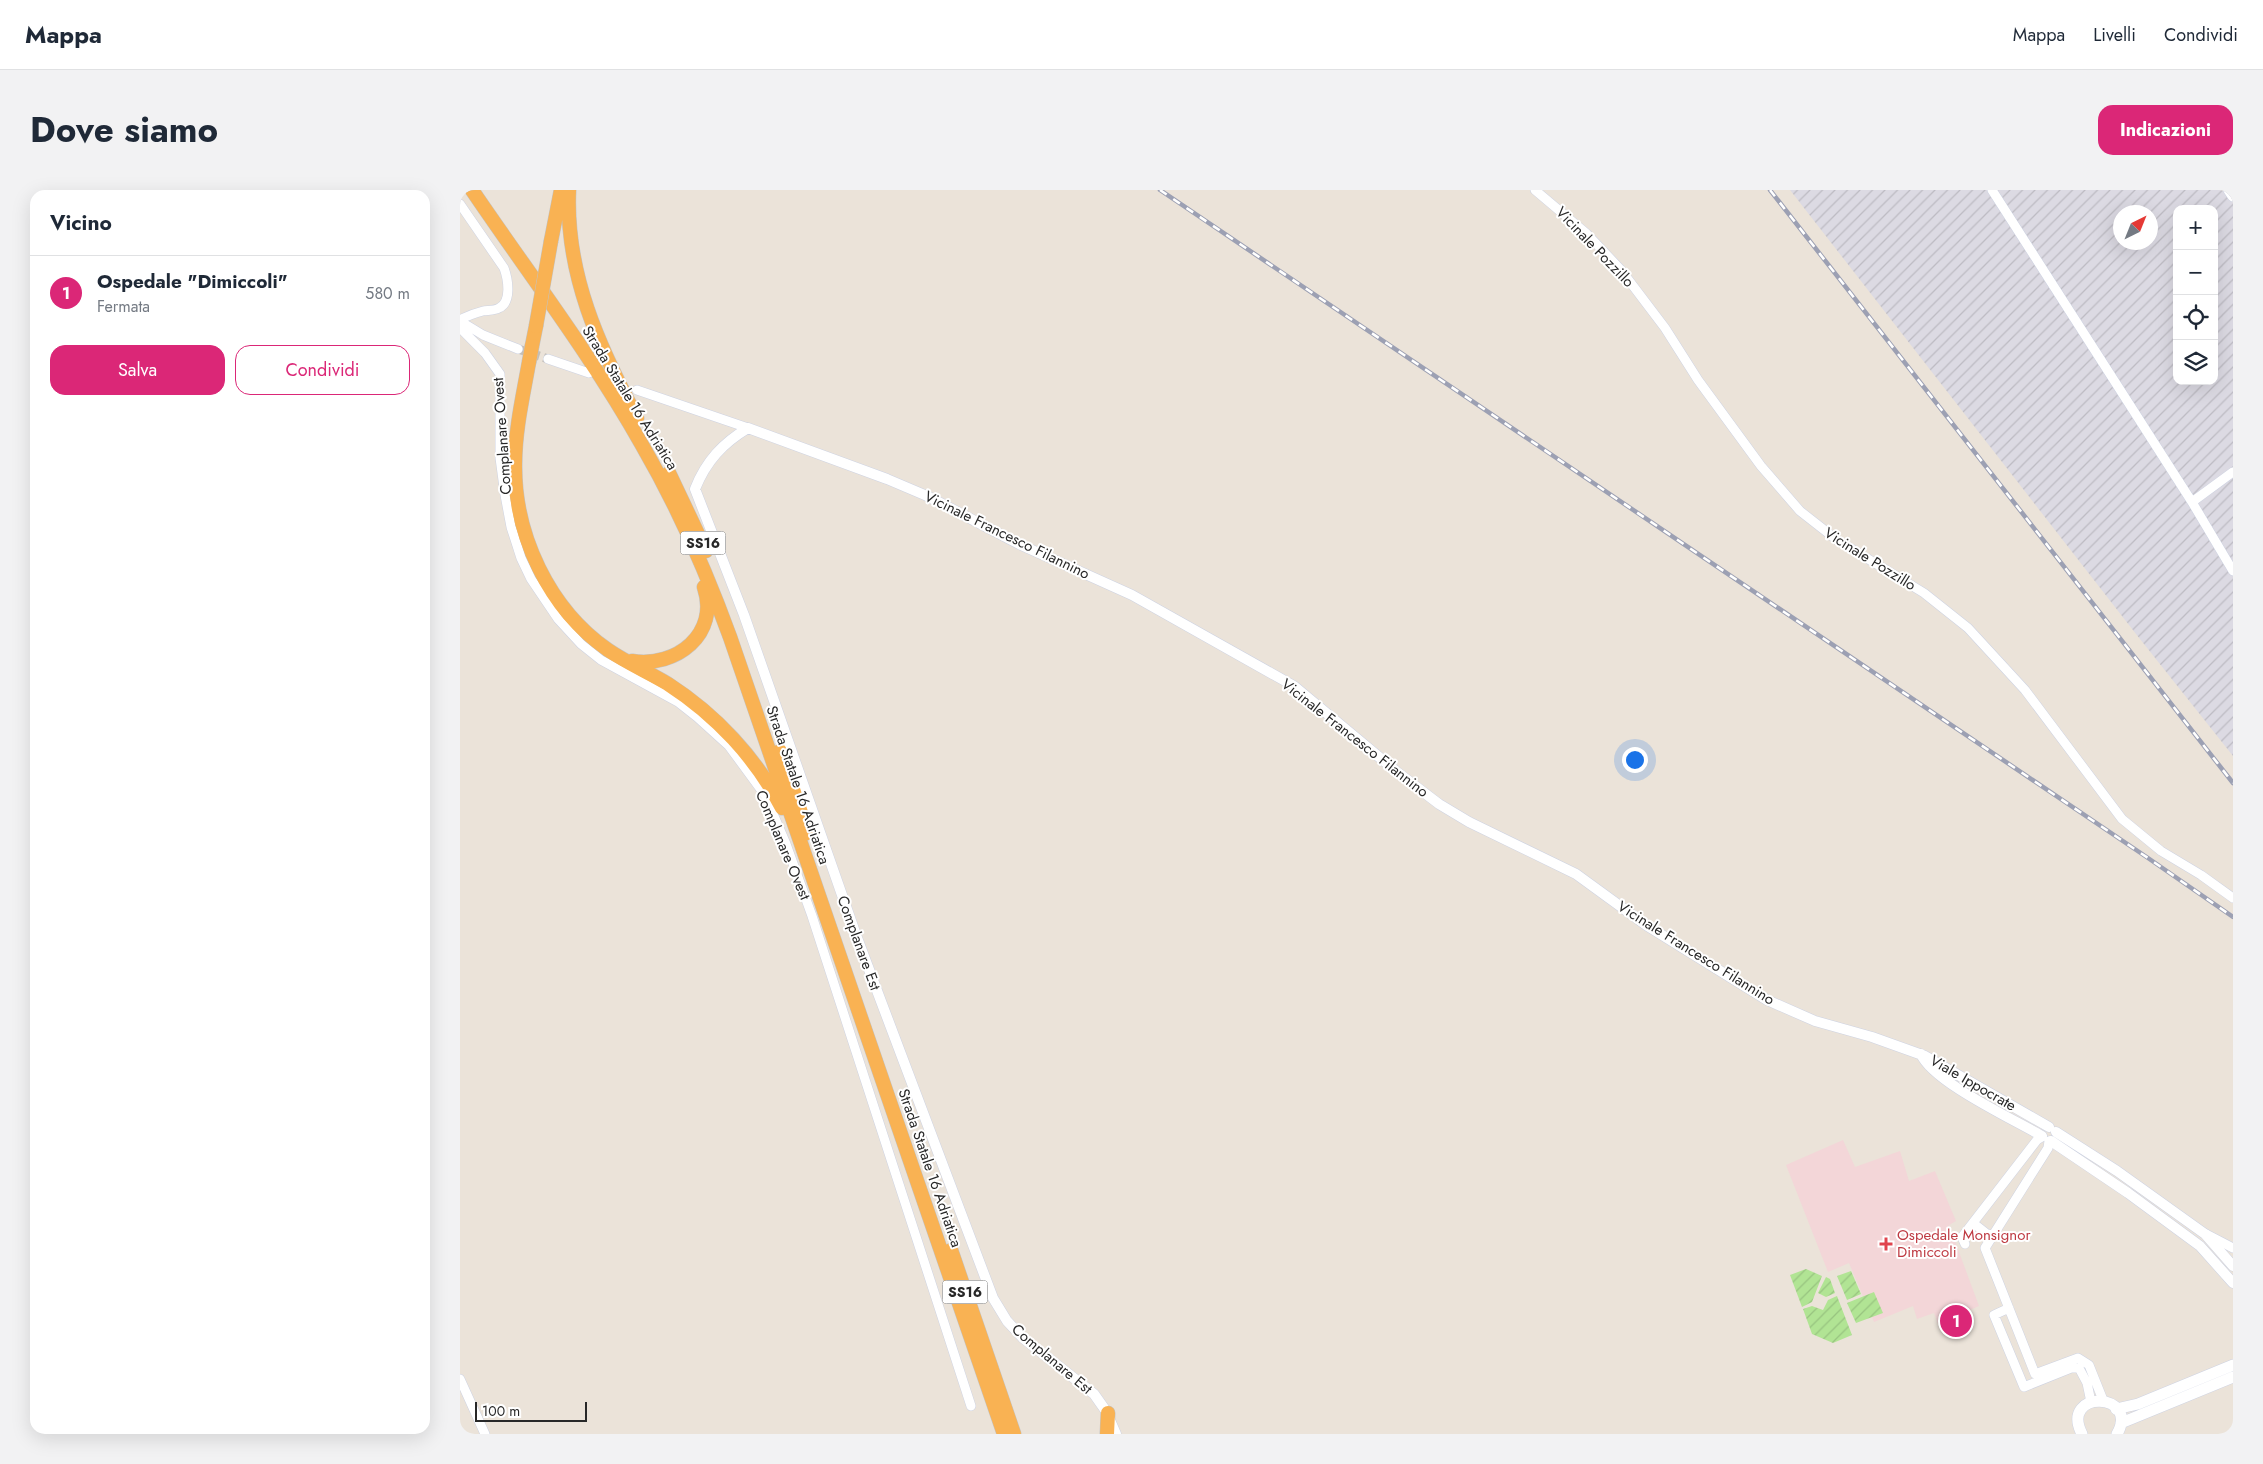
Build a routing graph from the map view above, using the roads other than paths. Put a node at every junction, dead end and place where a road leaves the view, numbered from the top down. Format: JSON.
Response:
{"nodes":[{"id":1,"x":472,"y":190,"type":"edge"},
{"id":2,"x":483,"y":190,"type":"edge"},
{"id":3,"x":561,"y":190,"type":"edge"},
{"id":4,"x":569,"y":190,"type":"edge"},
{"id":5,"x":1535,"y":190,"type":"edge"},
{"id":6,"x":1992,"y":190,"type":"edge"},
{"id":7,"x":2230,"y":190,"type":"edge"},
{"id":8,"x":2233,"y":196,"type":"edge"},
{"id":9,"x":460,"y":204,"type":"edge"},
{"id":10,"x":460,"y":322,"type":"edge"},
{"id":11,"x":518,"y":349,"type":"tunnel mouth"},
{"id":12,"x":548,"y":359,"type":"tunnel mouth"},
{"id":13,"x":589,"y":373,"type":"dead end"},
{"id":14,"x":637,"y":390,"type":"dead end"},
{"id":15,"x":637,"y":418,"type":"junction"},
{"id":16,"x":748,"y":428,"type":"junction"},
{"id":17,"x":2233,"y":472,"type":"edge"},
{"id":18,"x":670,"y":496,"type":"junction"},
{"id":19,"x":2192,"y":502,"type":"junction"},
{"id":20,"x":2233,"y":571,"type":"edge"},
{"id":21,"x":624,"y":660,"type":"junction"},
{"id":22,"x":816,"y":885,"type":"junction"},
{"id":23,"x":2233,"y":898,"type":"edge"},
{"id":24,"x":1920,"y":1054,"type":"joint"},
{"id":25,"x":2048,"y":1135,"type":"junction"},
{"id":26,"x":911,"y":1148,"type":"junction"},
{"id":27,"x":1973,"y":1223,"type":"junction"},
{"id":28,"x":2205,"y":1234,"type":"junction"},
{"id":29,"x":1993,"y":1235,"type":"junction"},
{"id":30,"x":1965,"y":1244,"type":"dead end"},
{"id":31,"x":2233,"y":1248,"type":"edge"},
{"id":32,"x":2233,"y":1266,"type":"edge"},
{"id":33,"x":2233,"y":1283,"type":"edge"},
{"id":34,"x":2009,"y":1308,"type":"junction"},
{"id":35,"x":988,"y":1357,"type":"junction"},
{"id":36,"x":2233,"y":1365,"type":"edge"},
{"id":37,"x":2233,"y":1377,"type":"edge"},
{"id":38,"x":460,"y":1379,"type":"edge"},
{"id":39,"x":2103,"y":1400,"type":"junction"},
{"id":40,"x":2091,"y":1402,"type":"junction"},
{"id":41,"x":972,"y":1406,"type":"dead end"},
{"id":42,"x":2116,"y":1409,"type":"junction"},
{"id":43,"x":1108,"y":1414,"type":"junction"},
{"id":44,"x":2119,"y":1428,"type":"edge"},
{"id":45,"x":485,"y":1434,"type":"edge"},
{"id":46,"x":1004,"y":1434,"type":"edge"},
{"id":47,"x":1014,"y":1434,"type":"edge"},
{"id":48,"x":1020,"y":1434,"type":"edge"},
{"id":49,"x":1107,"y":1434,"type":"edge"},
{"id":50,"x":1116,"y":1434,"type":"edge"},
{"id":51,"x":2082,"y":1434,"type":"edge"}],
"edges":[{"from":1,"to":18,"type":"highway","name":"Strada Statale 16 Adriatica","number":"SS16"},
{"from":2,"to":15,"type":"highway","name":"Strada Statale 16 Adriatica","number":"SS16"},
{"from":3,"to":21,"type":"highway","number":"SS16","bridge":true},
{"from":4,"to":15,"type":"highway","number":"SS16"},
{"from":5,"to":23,"type":"street","name":"Vicinale Pozzillo"},
{"from":6,"to":19,"type":"street"},
{"from":7,"to":8,"type":"main road"},
{"from":9,"to":10,"type":"street"},
{"from":10,"to":11,"type":"street"},
{"from":10,"to":41,"type":"street","name":"Complanare Ovest"},
{"from":12,"to":13,"type":"street"},
{"from":14,"to":16,"type":"street","name":"Vicinale Francesco Filannino"},
{"from":15,"to":26,"type":"highway","name":"Strada Statale 16 Adriatica","number":"SS16"},
{"from":16,"to":24,"type":"street","name":"Vicinale Francesco Filannino"},
{"from":16,"to":43,"type":"street","name":"Complanare Est"},
{"from":17,"to":19,"type":"street"},
{"from":18,"to":21,"type":"highway","number":"SS16"},
{"from":18,"to":22,"type":"highway","name":"Strada Statale 16 Adriatica","number":"SS16"},
{"from":19,"to":20,"type":"street"},
{"from":21,"to":22,"type":"highway","number":"SS16"},
{"from":22,"to":26,"type":"highway","name":"Strada Statale 16 Adriatica","number":"SS16"},
{"from":24,"to":25,"type":"street","name":"Viale Ippocrate"},
{"from":25,"to":27,"type":"street"},
{"from":25,"to":28,"type":"street","name":"Viale Ippocrate"},
{"from":25,"to":29,"type":"street"},
{"from":25,"to":33,"type":"street","name":"Viale Ippocrate"},
{"from":26,"to":35,"type":"highway","name":"Strada Statale 16 Adriatica","number":"SS16"},
{"from":26,"to":46,"type":"highway","name":"Strada Statale 16 Adriatica","number":"SS16"},
{"from":27,"to":29,"type":"street"},
{"from":27,"to":30,"type":"street"},
{"from":28,"to":31,"type":"street"},
{"from":28,"to":32,"type":"street","name":"Viale Ippocrate"},
{"from":29,"to":34,"type":"street"},
{"from":34,"to":39,"type":"street"},
{"from":34,"to":40,"type":"street"},
{"from":35,"to":47,"type":"highway","name":"Strada Statale 16 Adriatica","number":"SS16"},
{"from":35,"to":48,"type":"highway","number":"SS16"},
{"from":36,"to":42,"type":"main road"},
{"from":37,"to":44,"type":"main road"},
{"from":38,"to":45,"type":"street"},
{"from":39,"to":40,"type":"main road"},
{"from":39,"to":42,"type":"main road"},
{"from":40,"to":51,"type":"main road"},
{"from":42,"to":44,"type":"main road"},
{"from":43,"to":49,"type":"highway"},
{"from":43,"to":50,"type":"street","name":"Complanare Est"}]}
